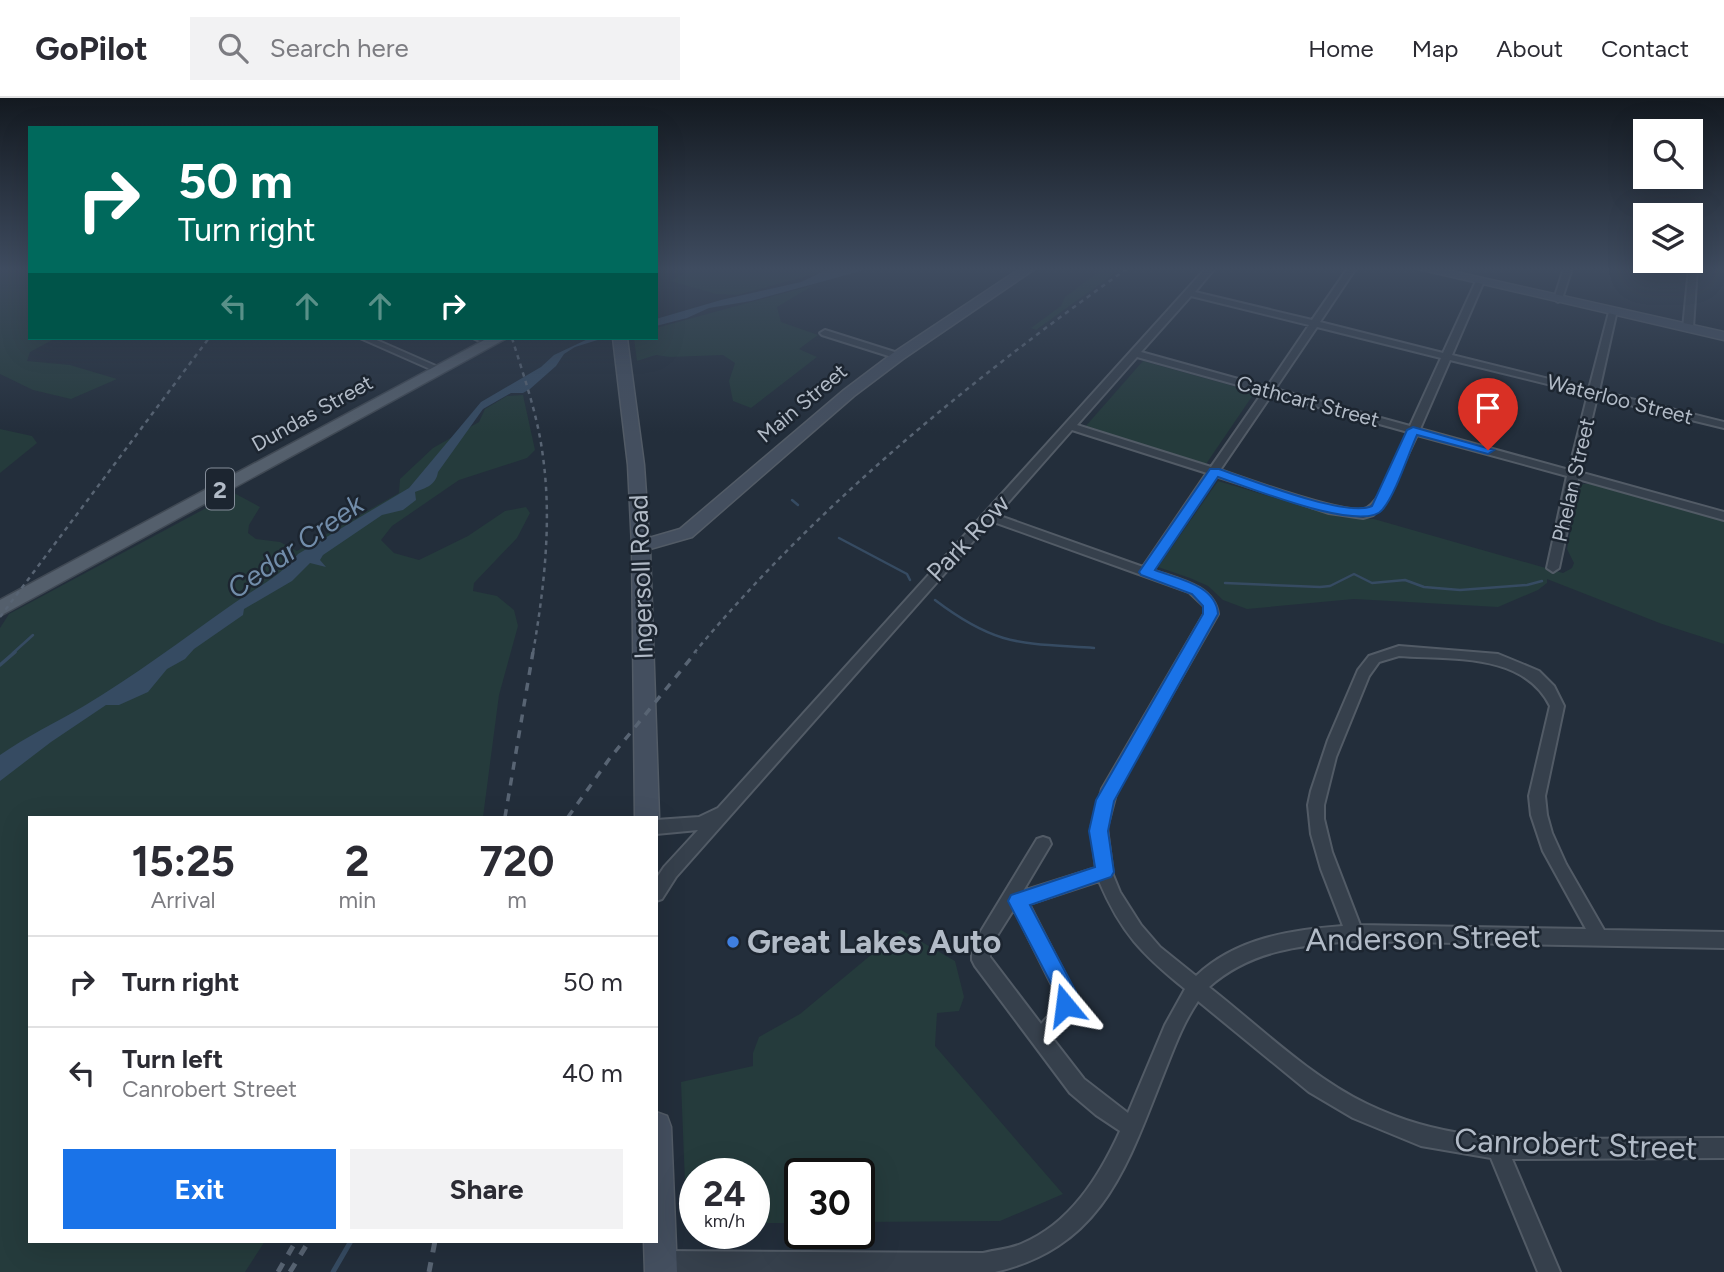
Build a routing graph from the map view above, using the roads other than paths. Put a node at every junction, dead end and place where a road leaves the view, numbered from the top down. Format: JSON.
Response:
{"nodes":[{"id":1,"x":948,"y":323,"type":"edge"},
{"id":2,"x":1163,"y":323,"type":"edge"},
{"id":3,"x":1315,"y":323,"type":"joint"},
{"id":4,"x":1461,"y":323,"type":"edge"},
{"id":5,"x":1611,"y":323,"type":"edge"},
{"id":6,"x":1664,"y":323,"type":"edge"},
{"id":7,"x":1688,"y":323,"type":"edge"},
{"id":8,"x":1688,"y":328,"type":"junction"},
{"id":9,"x":825,"y":333,"type":"dead end"},
{"id":10,"x":1724,"y":336,"type":"edge"},
{"id":11,"x":370,"y":340,"type":"edge"},
{"id":12,"x":487,"y":340,"type":"edge"},
{"id":13,"x":620,"y":340,"type":"edge"},
{"id":14,"x":1134,"y":354,"type":"junction"},
{"id":15,"x":898,"y":356,"type":"junction"},
{"id":16,"x":1446,"y":356,"type":"junction"},
{"id":17,"x":440,"y":370,"type":"junction"},
{"id":18,"x":1269,"y":390,"type":"junction"},
{"id":19,"x":1594,"y":392,"type":"junction"},
{"id":20,"x":1724,"y":425,"type":"edge"},
{"id":21,"x":1070,"y":426,"type":"junction"},
{"id":22,"x":1413,"y":430,"type":"junction"},
{"id":23,"x":1215,"y":472,"type":"junction"},
{"id":24,"x":1573,"y":475,"type":"junction"},
{"id":25,"x":989,"y":516,"type":"junction"},
{"id":26,"x":1724,"y":516,"type":"edge"},
{"id":27,"x":641,"y":546,"type":"junction"},
{"id":28,"x":1553,"y":568,"type":"dead end"},
{"id":29,"x":1146,"y":572,"type":"junction"},
{"id":30,"x":0,"y":609,"type":"edge"},
{"id":31,"x":727,"y":809,"type":"junction"},
{"id":32,"x":647,"y":816,"type":"edge"},
{"id":33,"x":658,"y":827,"type":"edge"},
{"id":34,"x":1043,"y":844,"type":"dead end"},
{"id":35,"x":1105,"y":872,"type":"junction"},
{"id":36,"x":658,"y":891,"type":"edge"},
{"id":37,"x":1012,"y":903,"type":"junction"},
{"id":38,"x":1354,"y":933,"type":"junction"},
{"id":39,"x":1600,"y":937,"type":"junction"},
{"id":40,"x":1724,"y":940,"type":"edge"},
{"id":41,"x":1195,"y":989,"type":"junction"},
{"id":42,"x":1040,"y":1040,"type":"junction"},
{"id":43,"x":1131,"y":1126,"type":"junction"},
{"id":44,"x":1724,"y":1148,"type":"edge"},
{"id":45,"x":1497,"y":1149,"type":"junction"},
{"id":46,"x":658,"y":1183,"type":"edge"},
{"id":47,"x":661,"y":1267,"type":"edge"},
{"id":48,"x":1549,"y":1272,"type":"edge"}],
"edges":[{"from":1,"to":15,"type":"main road","name":"Main Street"},
{"from":2,"to":14,"type":"street","name":"Park Row"},
{"from":3,"to":16,"type":"street","name":"Waterloo Street"},
{"from":3,"to":18,"type":"street"},
{"from":4,"to":16,"type":"street"},
{"from":5,"to":19,"type":"street","name":"Phelan Street"},
{"from":6,"to":8,"type":"main road"},
{"from":7,"to":8,"type":"street"},
{"from":8,"to":10,"type":"main road"},
{"from":9,"to":15,"type":"street"},
{"from":11,"to":17,"type":"street"},
{"from":12,"to":17,"type":"main road","name":"Dundas Street","number":"2"},
{"from":13,"to":27,"type":"main road","name":"Ingersoll Road"},
{"from":14,"to":18,"type":"street","name":"Cathcart Street"},
{"from":14,"to":21,"type":"street","name":"Park Row"},
{"from":15,"to":27,"type":"main road","name":"Main Street"},
{"from":16,"to":19,"type":"street","name":"Waterloo Street"},
{"from":16,"to":22,"type":"street"},
{"from":17,"to":30,"type":"main road","name":"Dundas Street","number":"2"},
{"from":18,"to":22,"type":"street","name":"Cathcart Street"},
{"from":18,"to":23,"type":"street"},
{"from":19,"to":20,"type":"street","name":"Waterloo Street"},
{"from":19,"to":24,"type":"street","name":"Phelan Street"},
{"from":21,"to":23,"type":"street"},
{"from":21,"to":25,"type":"street","name":"Park Row"},
{"from":22,"to":23,"type":"street"},
{"from":22,"to":24,"type":"street","name":"Cathcart Street"},
{"from":23,"to":29,"type":"street"},
{"from":24,"to":26,"type":"street","name":"Cathcart Street"},
{"from":24,"to":28,"type":"street","name":"Phelan Street"},
{"from":25,"to":29,"type":"street","name":"Canrobert Street"},
{"from":25,"to":31,"type":"street","name":"Park Row"},
{"from":27,"to":32,"type":"main road","name":"Ingersoll Road"},
{"from":29,"to":35,"type":"street","name":"Canrobert Street"},
{"from":31,"to":33,"type":"street","name":"Park Row"},
{"from":31,"to":36,"type":"street","name":"Park Row"},
{"from":34,"to":37,"type":"street"},
{"from":35,"to":37,"type":"street"},
{"from":35,"to":41,"type":"street","name":"Canrobert Street"},
{"from":37,"to":42,"type":"street"},
{"from":37,"to":42,"type":"street"},
{"from":38,"to":39,"type":"street","name":"Anderson Street"},
{"from":38,"to":39,"type":"street"},
{"from":38,"to":41,"type":"street","name":"Anderson Street"},
{"from":39,"to":40,"type":"street","name":"Anderson Street"},
{"from":41,"to":43,"type":"street","name":"Anderson Street"},
{"from":41,"to":45,"type":"street","name":"Canrobert Street"},
{"from":42,"to":43,"type":"street"},
{"from":43,"to":47,"type":"street","name":"Anderson Street"},
{"from":44,"to":45,"type":"street","name":"Canrobert Street"},
{"from":45,"to":48,"type":"street"},
{"from":46,"to":47,"type":"main road"}]}
